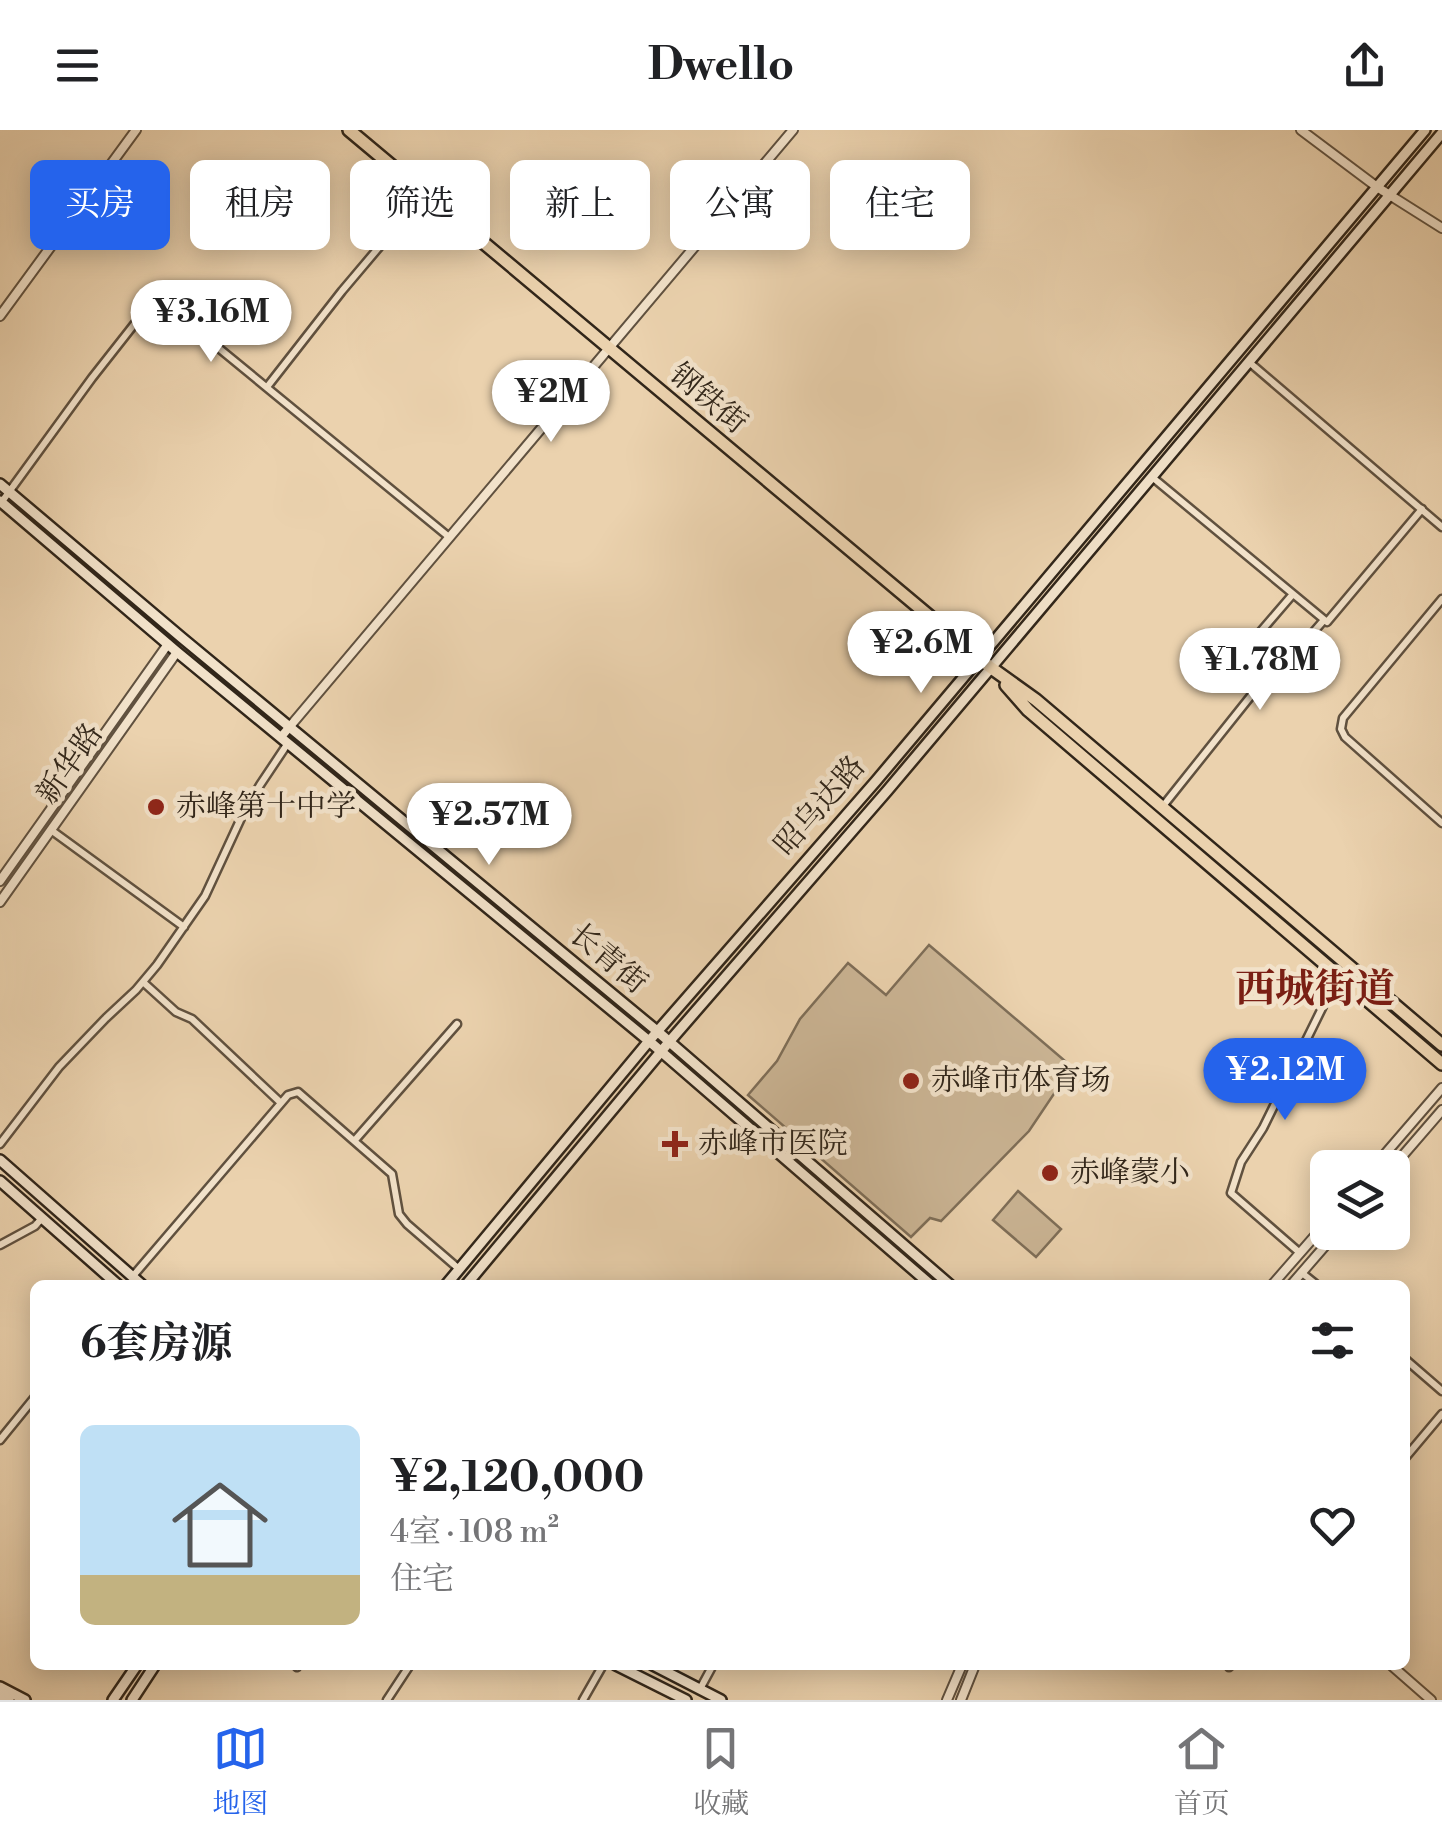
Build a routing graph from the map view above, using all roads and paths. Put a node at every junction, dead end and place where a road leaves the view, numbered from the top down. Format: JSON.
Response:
{"nodes":[{"id":1,"x":136,"y":130,"type":"edge"},
{"id":2,"x":349,"y":130,"type":"edge"},
{"id":3,"x":793,"y":130,"type":"edge"},
{"id":4,"x":1301,"y":130,"type":"edge"},
{"id":5,"x":1425,"y":130,"type":"edge"},
{"id":6,"x":1442,"y":133,"type":"edge"},
{"id":7,"x":384,"y":160,"type":"edge"},
{"id":8,"x":1377,"y":187,"type":"junction"},
{"id":9,"x":1390,"y":196,"type":"junction"},
{"id":10,"x":1442,"y":228,"type":"edge"},
{"id":11,"x":377,"y":250,"type":"edge"},
{"id":12,"x":490,"y":250,"type":"edge"},
{"id":13,"x":0,"y":316,"type":"edge"},
{"id":14,"x":608,"y":349,"type":"junction"},
{"id":15,"x":1248,"y":361,"type":"junction"},
{"id":16,"x":267,"y":387,"type":"junction"},
{"id":17,"x":1151,"y":476,"type":"junction"},
{"id":18,"x":0,"y":484,"type":"edge"},
{"id":19,"x":9,"y":492,"type":"junction"},
{"id":20,"x":0,"y":502,"type":"edge"},
{"id":21,"x":1422,"y":509,"type":"junction"},
{"id":22,"x":1442,"y":526,"type":"edge"},
{"id":23,"x":449,"y":537,"type":"junction"},
{"id":24,"x":1293,"y":594,"type":"junction"},
{"id":25,"x":1442,"y":599,"type":"edge"},
{"id":26,"x":1324,"y":620,"type":"junction"},
{"id":27,"x":168,"y":644,"type":"junction"},
{"id":28,"x":178,"y":652,"type":"junction"},
{"id":29,"x":979,"y":657,"type":"junction"},
{"id":30,"x":990,"y":667,"type":"junction"},
{"id":31,"x":1266,"y":672,"type":"junction"},
{"id":32,"x":289,"y":727,"type":"junction"},
{"id":33,"x":284,"y":740,"type":"junction"},
{"id":34,"x":1162,"y":807,"type":"junction"},
{"id":35,"x":1442,"y":823,"type":"edge"},
{"id":36,"x":51,"y":830,"type":"junction"},
{"id":37,"x":0,"y":881,"type":"edge"},
{"id":38,"x":0,"y":902,"type":"edge"},
{"id":39,"x":184,"y":927,"type":"junction"},
{"id":40,"x":1341,"y":977,"type":"junction"},
{"id":41,"x":143,"y":982,"type":"junction"},
{"id":42,"x":456,"y":1024,"type":"dead end"},
{"id":43,"x":657,"y":1031,"type":"junction"},
{"id":44,"x":649,"y":1041,"type":"junction"},
{"id":45,"x":670,"y":1042,"type":"junction"},
{"id":46,"x":1442,"y":1045,"type":"edge"},
{"id":47,"x":661,"y":1052,"type":"junction"},
{"id":48,"x":1442,"y":1064,"type":"edge"},
{"id":49,"x":1442,"y":1088,"type":"edge"},
{"id":50,"x":281,"y":1103,"type":"junction"},
{"id":51,"x":1442,"y":1110,"type":"edge"},
{"id":52,"x":354,"y":1140,"type":"junction"},
{"id":53,"x":0,"y":1144,"type":"edge"},
{"id":54,"x":1389,"y":1150,"type":"edge"},
{"id":55,"x":1408,"y":1150,"type":"edge"},
{"id":56,"x":0,"y":1160,"type":"edge"},
{"id":57,"x":0,"y":1182,"type":"edge"},
{"id":58,"x":42,"y":1218,"type":"junction"},
{"id":59,"x":1310,"y":1242,"type":"edge"},
{"id":60,"x":0,"y":1246,"type":"edge"},
{"id":61,"x":1321,"y":1250,"type":"edge"},
{"id":62,"x":1300,"y":1253,"type":"junction"},
{"id":63,"x":459,"y":1269,"type":"junction"},
{"id":64,"x":1302,"y":1273,"type":"junction"},
{"id":65,"x":133,"y":1276,"type":"junction"},
{"id":66,"x":112,"y":1280,"type":"edge"},
{"id":67,"x":137,"y":1280,"type":"edge"},
{"id":68,"x":450,"y":1280,"type":"edge"},
{"id":69,"x":470,"y":1280,"type":"edge"},
{"id":70,"x":925,"y":1280,"type":"edge"},
{"id":71,"x":944,"y":1280,"type":"edge"},
{"id":72,"x":1276,"y":1280,"type":"edge"},
{"id":73,"x":1296,"y":1280,"type":"edge"},
{"id":74,"x":1311,"y":1280,"type":"edge"},
{"id":75,"x":1410,"y":1363,"type":"edge"},
{"id":76,"x":1442,"y":1390,"type":"edge"},
{"id":77,"x":30,"y":1403,"type":"edge"},
{"id":78,"x":1442,"y":1414,"type":"edge"},
{"id":79,"x":0,"y":1440,"type":"edge"},
{"id":80,"x":1410,"y":1452,"type":"edge"},
{"id":81,"x":134,"y":1670,"type":"edge"},
{"id":82,"x":152,"y":1670,"type":"edge"},
{"id":83,"x":407,"y":1670,"type":"edge"},
{"id":84,"x":599,"y":1670,"type":"edge"},
{"id":85,"x":626,"y":1670,"type":"edge"},
{"id":86,"x":664,"y":1670,"type":"edge"},
{"id":87,"x":710,"y":1670,"type":"edge"},
{"id":88,"x":960,"y":1670,"type":"edge"},
{"id":89,"x":973,"y":1670,"type":"edge"},
{"id":90,"x":1397,"y":1670,"type":"edge"},
{"id":91,"x":0,"y":1687,"type":"edge"},
{"id":92,"x":700,"y":1689,"type":"junction"},
{"id":93,"x":0,"y":1695,"type":"edge"},
{"id":94,"x":8,"y":1700,"type":"edge"},
{"id":95,"x":26,"y":1700,"type":"edge"},
{"id":96,"x":114,"y":1700,"type":"edge"},
{"id":97,"x":132,"y":1700,"type":"edge"},
{"id":98,"x":388,"y":1700,"type":"edge"},
{"id":99,"x":583,"y":1700,"type":"edge"},
{"id":100,"x":686,"y":1700,"type":"edge"},
{"id":101,"x":721,"y":1700,"type":"edge"},
{"id":102,"x":947,"y":1700,"type":"edge"},
{"id":103,"x":960,"y":1700,"type":"edge"},
{"id":104,"x":1431,"y":1700,"type":"edge"}],
"edges":[{"from":1,"to":13,"type":"street"},
{"from":2,"to":7,"type":"highway","name":"钢铁街"},
{"from":3,"to":14,"type":"street"},
{"from":4,"to":8,"type":"street"},
{"from":5,"to":8,"type":"main road","name":"昭乌达路"},
{"from":6,"to":9,"type":"main road","name":"昭乌达路"},
{"from":8,"to":9,"type":"street"},
{"from":8,"to":29,"type":"main road","name":"昭乌达路"},
{"from":9,"to":10,"type":"street"},
{"from":9,"to":15,"type":"main road","name":"昭乌达路"},
{"from":11,"to":16,"type":"street"},
{"from":12,"to":14,"type":"highway","name":"钢铁街"},
{"from":14,"to":23,"type":"street"},
{"from":14,"to":29,"type":"highway","name":"钢铁街"},
{"from":15,"to":17,"type":"main road","name":"昭乌达路"},
{"from":15,"to":21,"type":"street"},
{"from":16,"to":19,"type":"street"},
{"from":16,"to":23,"type":"street"},
{"from":17,"to":24,"type":"street"},
{"from":17,"to":30,"type":"main road","name":"昭乌达路"},
{"from":18,"to":19,"type":"main road","name":"长青街"},
{"from":19,"to":20,"type":"street"},
{"from":19,"to":32,"type":"main road","name":"长青街"},
{"from":20,"to":27,"type":"main road","name":"长青街"},
{"from":21,"to":22,"type":"street"},
{"from":21,"to":26,"type":"street"},
{"from":23,"to":32,"type":"street"},
{"from":24,"to":26,"type":"street"},
{"from":24,"to":31,"type":"street"},
{"from":25,"to":35,"type":"street"},
{"from":26,"to":31,"type":"street"},
{"from":27,"to":28,"type":"main road","name":"长青街"},
{"from":27,"to":37,"type":"street","name":"新华路"},
{"from":28,"to":33,"type":"main road","name":"长青街"},
{"from":28,"to":36,"type":"street","name":"新华路"},
{"from":29,"to":30,"type":"highway","name":"钢铁街"},
{"from":29,"to":43,"type":"main road","name":"昭乌达路"},
{"from":30,"to":34,"type":"highway","name":"钢铁街"},
{"from":30,"to":40,"type":"highway","name":"钢铁街"},
{"from":30,"to":45,"type":"main road","name":"昭乌达路"},
{"from":31,"to":34,"type":"street"},
{"from":32,"to":33,"type":"street"},
{"from":32,"to":43,"type":"main road","name":"长青街"},
{"from":33,"to":39,"type":"street"},
{"from":33,"to":44,"type":"main road","name":"长青街"},
{"from":34,"to":46,"type":"highway","name":"钢铁街"},
{"from":36,"to":38,"type":"street","name":"新华路"},
{"from":36,"to":39,"type":"street"},
{"from":39,"to":41,"type":"street"},
{"from":40,"to":48,"type":"highway","name":"钢铁街"},
{"from":40,"to":62,"type":"street"},
{"from":41,"to":50,"type":"street"},
{"from":41,"to":53,"type":"street"},
{"from":42,"to":52,"type":"street"},
{"from":43,"to":44,"type":"main road","name":"昭乌达路"},
{"from":43,"to":45,"type":"main road","name":"长青街"},
{"from":44,"to":47,"type":"main road","name":"长青街"},
{"from":44,"to":63,"type":"main road","name":"昭乌达路"},
{"from":45,"to":47,"type":"main road","name":"昭乌达路"},
{"from":45,"to":71,"type":"main road","name":"长青街"},
{"from":47,"to":69,"type":"main road","name":"昭乌达路"},
{"from":47,"to":70,"type":"main road","name":"长青街"},
{"from":49,"to":54,"type":"street"},
{"from":50,"to":52,"type":"street"},
{"from":50,"to":65,"type":"street"},
{"from":51,"to":55,"type":"street"},
{"from":52,"to":63,"type":"street"},
{"from":56,"to":65,"type":"main road"},
{"from":57,"to":58,"type":"main road"},
{"from":58,"to":60,"type":"street"},
{"from":58,"to":66,"type":"main road"},
{"from":59,"to":62,"type":"street"},
{"from":61,"to":64,"type":"street"},
{"from":62,"to":72,"type":"street"},
{"from":63,"to":68,"type":"main road","name":"昭乌达路"},
{"from":64,"to":73,"type":"street"},
{"from":64,"to":74,"type":"street"},
{"from":65,"to":67,"type":"main road"},
{"from":75,"to":76,"type":"street"},
{"from":77,"to":79,"type":"street"},
{"from":78,"to":80,"type":"street"},
{"from":81,"to":96,"type":"main road"},
{"from":82,"to":97,"type":"main road"},
{"from":83,"to":98,"type":"street"},
{"from":84,"to":99,"type":"street"},
{"from":85,"to":100,"type":"main road"},
{"from":86,"to":92,"type":"main road"},
{"from":87,"to":92,"type":"street"},
{"from":88,"to":102,"type":"street"},
{"from":89,"to":103,"type":"street"},
{"from":90,"to":104,"type":"street"},
{"from":91,"to":95,"type":"main road"},
{"from":92,"to":101,"type":"main road"},
{"from":93,"to":94,"type":"main road"}]}
